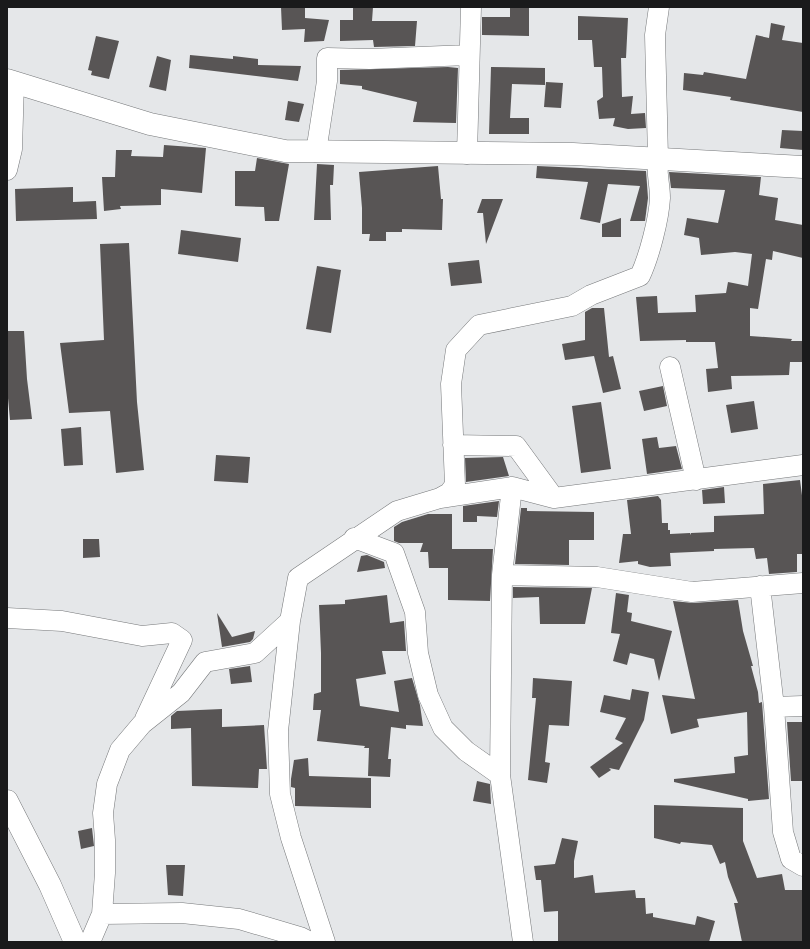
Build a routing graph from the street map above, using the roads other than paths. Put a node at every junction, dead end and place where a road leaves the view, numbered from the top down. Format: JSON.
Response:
{"nodes":[{"id":1,"x":471,"y":7,"type":"edge"},
{"id":2,"x":659,"y":7,"type":"edge"},
{"id":3,"x":468,"y":55,"type":"junction"},
{"id":4,"x":11,"y":81,"type":"edge"},
{"id":5,"x":316,"y":152,"type":"junction"},
{"id":6,"x":467,"y":154,"type":"junction"},
{"id":7,"x":658,"y":158,"type":"junction"},
{"id":8,"x":803,"y":167,"type":"edge"},
{"id":9,"x":7,"y":170,"type":"edge"},
{"id":10,"x":670,"y":367,"type":"dead end"},
{"id":11,"x":453,"y":445,"type":"junction"},
{"id":12,"x":803,"y":465,"type":"edge"},
{"id":13,"x":696,"y":480,"type":"junction"},
{"id":14,"x":512,"y":488,"type":"junction"},
{"id":15,"x":440,"y":498,"type":"junction"},
{"id":16,"x":554,"y":498,"type":"junction"},
{"id":17,"x":354,"y":538,"type":"junction"},
{"id":18,"x":502,"y":575,"type":"junction"},
{"id":19,"x":803,"y":583,"type":"edge"},
{"id":20,"x":760,"y":586,"type":"junction"},
{"id":21,"x":7,"y":618,"type":"edge"},
{"id":22,"x":290,"y":621,"type":"junction"},
{"id":23,"x":803,"y":706,"type":"edge"},
{"id":24,"x":774,"y":707,"type":"junction"},
{"id":25,"x":142,"y":724,"type":"junction"},
{"id":26,"x":500,"y":775,"type":"junction"},
{"id":27,"x":7,"y":801,"type":"edge"},
{"id":28,"x":803,"y":866,"type":"edge"},
{"id":29,"x":102,"y":914,"type":"junction"},
{"id":30,"x":75,"y":942,"type":"edge"},
{"id":31,"x":90,"y":942,"type":"edge"},
{"id":32,"x":310,"y":942,"type":"edge"},
{"id":33,"x":325,"y":942,"type":"edge"},
{"id":34,"x":523,"y":942,"type":"edge"}],
"edges":[{"from":1,"to":3,"type":"street"},
{"from":2,"to":7,"type":"street"},
{"from":3,"to":5,"type":"street"},
{"from":3,"to":6,"type":"street"},
{"from":4,"to":5,"type":"street"},
{"from":4,"to":9,"type":"street"},
{"from":5,"to":6,"type":"street"},
{"from":6,"to":7,"type":"street"},
{"from":7,"to":8,"type":"street"},
{"from":7,"to":11,"type":"street"},
{"from":10,"to":13,"type":"street"},
{"from":11,"to":15,"type":"street"},
{"from":11,"to":16,"type":"street"},
{"from":12,"to":13,"type":"street"},
{"from":13,"to":16,"type":"street"},
{"from":14,"to":15,"type":"street"},
{"from":14,"to":16,"type":"street"},
{"from":14,"to":18,"type":"street"},
{"from":15,"to":17,"type":"street"},
{"from":17,"to":22,"type":"street"},
{"from":17,"to":26,"type":"street"},
{"from":18,"to":20,"type":"street"},
{"from":18,"to":26,"type":"street"},
{"from":19,"to":20,"type":"street"},
{"from":20,"to":24,"type":"street"},
{"from":21,"to":25,"type":"street"},
{"from":22,"to":25,"type":"street"},
{"from":22,"to":33,"type":"street"},
{"from":23,"to":24,"type":"street"},
{"from":24,"to":28,"type":"street"},
{"from":25,"to":29,"type":"street"},
{"from":26,"to":34,"type":"street"},
{"from":27,"to":30,"type":"street"},
{"from":29,"to":31,"type":"street"},
{"from":29,"to":32,"type":"street"}]}
